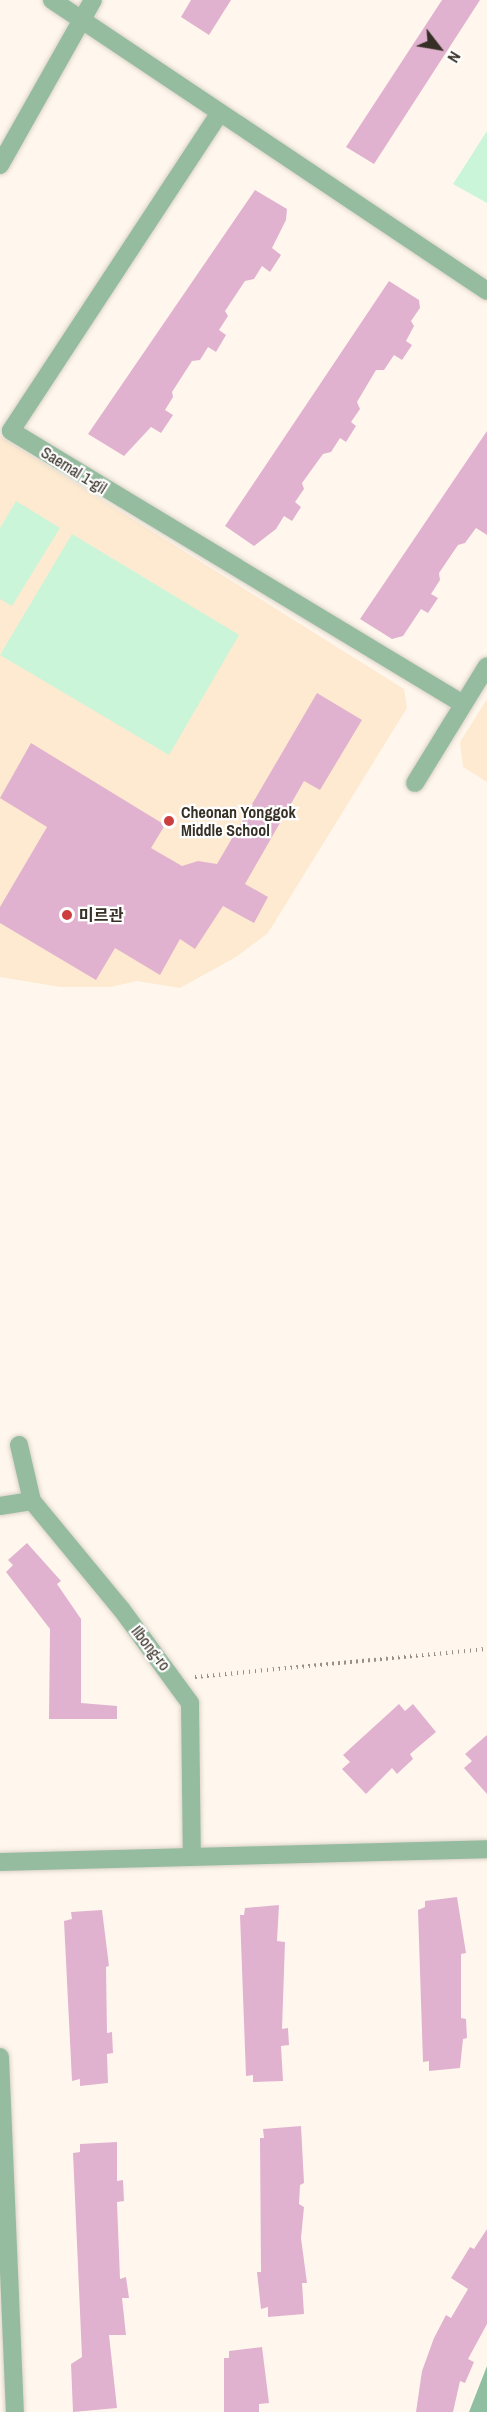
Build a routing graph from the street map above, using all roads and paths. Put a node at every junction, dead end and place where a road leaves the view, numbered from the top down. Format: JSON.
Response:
{"nodes":[{"id":1,"x":52,"y":0,"type":"edge"},
{"id":2,"x":93,"y":0,"type":"edge"},
{"id":3,"x":82,"y":20,"type":"junction"},
{"id":4,"x":219,"y":114,"type":"junction"},
{"id":5,"x":0,"y":165,"type":"edge"},
{"id":6,"x":487,"y":291,"type":"edge"},
{"id":7,"x":487,"y":666,"type":"edge"},
{"id":8,"x":463,"y":704,"type":"junction"},
{"id":9,"x":415,"y":783,"type":"dead end"},
{"id":10,"x":19,"y":1445,"type":"dead end"},
{"id":11,"x":32,"y":1501,"type":"junction"},
{"id":12,"x":0,"y":1506,"type":"edge"},
{"id":13,"x":487,"y":1649,"type":"edge"},
{"id":14,"x":175,"y":1679,"type":"junction"},
{"id":15,"x":487,"y":1849,"type":"edge"},
{"id":16,"x":192,"y":1856,"type":"junction"},
{"id":17,"x":0,"y":1862,"type":"edge"},
{"id":18,"x":0,"y":2058,"type":"edge"},
{"id":19,"x":15,"y":2412,"type":"edge"}],
"edges":[{"from":1,"to":3,"type":"street"},
{"from":2,"to":3,"type":"street"},
{"from":3,"to":4,"type":"street"},
{"from":3,"to":5,"type":"street"},
{"from":4,"to":6,"type":"street"},
{"from":4,"to":8,"type":"street","name":"Saemal 1-gil"},
{"from":7,"to":8,"type":"street"},
{"from":8,"to":9,"type":"street"},
{"from":10,"to":11,"type":"street"},
{"from":11,"to":12,"type":"street"},
{"from":11,"to":14,"type":"street","name":"Ilbong-ro"},
{"from":13,"to":14,"type":"path"},
{"from":14,"to":16,"type":"street","name":"Ilbong-ro"},
{"from":15,"to":16,"type":"street"},
{"from":16,"to":17,"type":"street"},
{"from":18,"to":19,"type":"street"}]}
